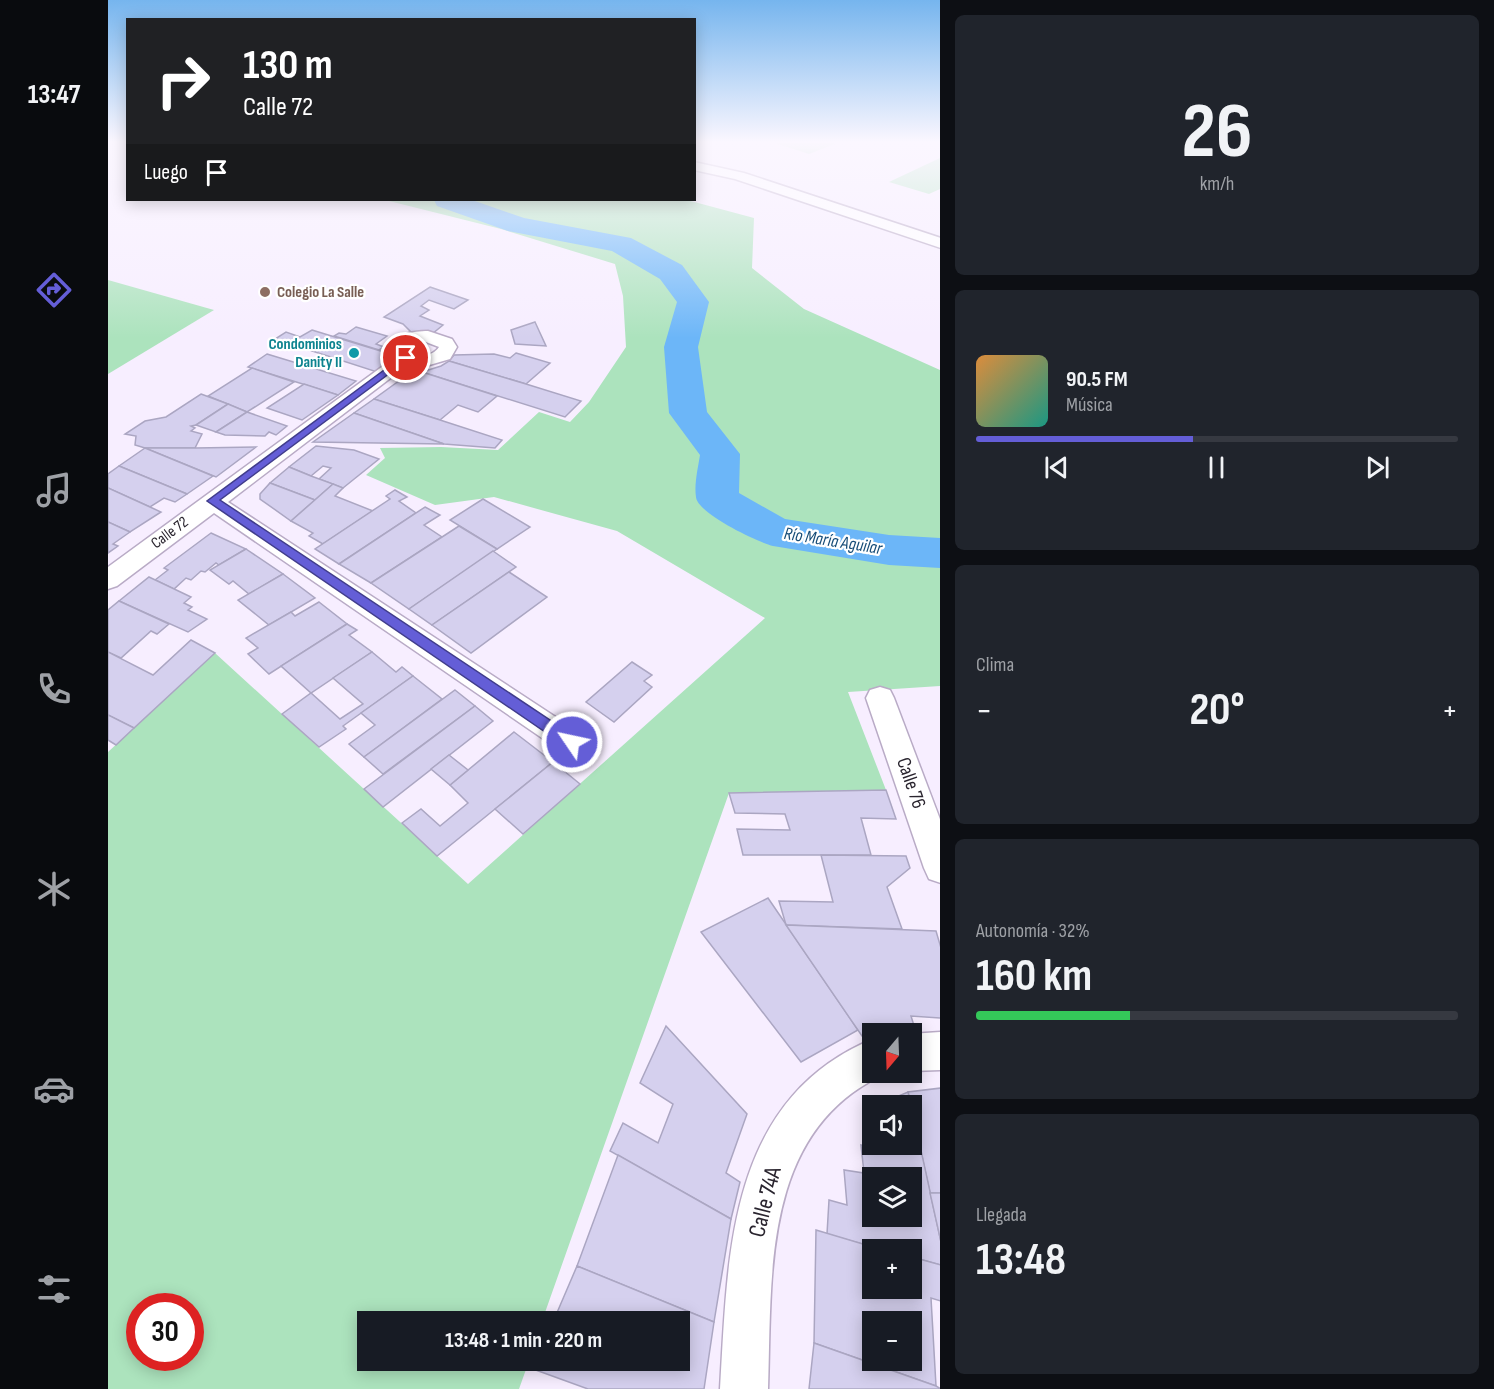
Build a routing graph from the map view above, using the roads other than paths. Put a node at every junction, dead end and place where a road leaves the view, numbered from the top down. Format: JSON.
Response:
{"nodes":[{"id":1,"x":835,"y":208,"type":"edge"},
{"id":2,"x":940,"y":243,"type":"edge"},
{"id":3,"x":406,"y":358,"type":"dead end"},
{"id":4,"x":213,"y":501,"type":"junction"},
{"id":5,"x":108,"y":580,"type":"edge"},
{"id":6,"x":880,"y":698,"type":"dead end"},
{"id":7,"x":572,"y":742,"type":"dead end"},
{"id":8,"x":940,"y":868,"type":"edge"},
{"id":9,"x":940,"y":1051,"type":"edge"},
{"id":10,"x":922,"y":1052,"type":"edge"},
{"id":11,"x":862,"y":1065,"type":"edge"},
{"id":12,"x":744,"y":1389,"type":"edge"}],
"edges":[{"from":1,"to":2,"type":"street"},
{"from":3,"to":4,"type":"street","name":"Calle 72"},
{"from":4,"to":5,"type":"street","name":"Calle 72"},
{"from":4,"to":7,"type":"street"},
{"from":6,"to":8,"type":"street","name":"Calle 76"},
{"from":9,"to":10,"type":"street"},
{"from":11,"to":12,"type":"street","name":"Calle 74A"}]}
